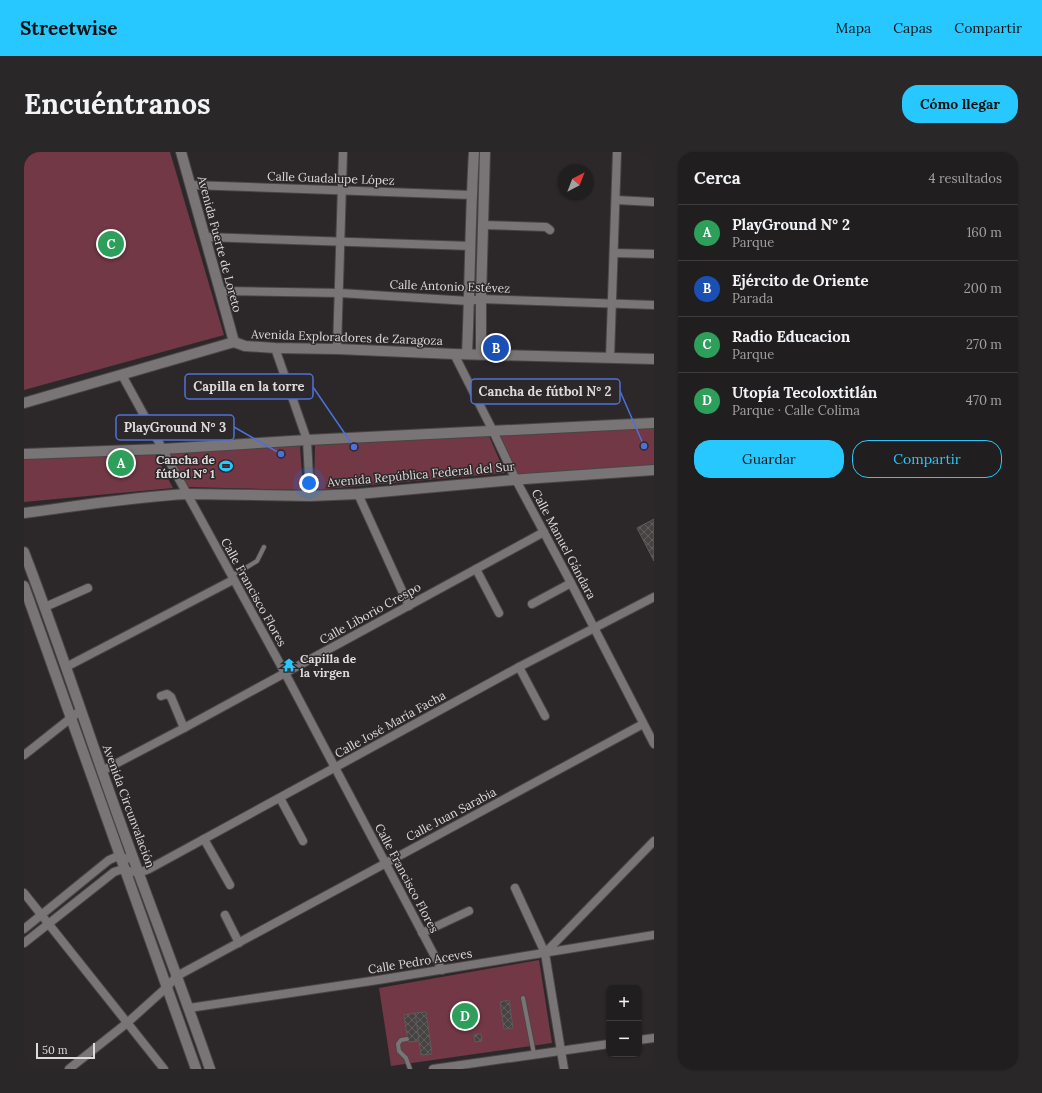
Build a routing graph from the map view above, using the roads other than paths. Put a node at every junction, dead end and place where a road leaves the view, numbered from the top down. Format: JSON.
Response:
{"nodes":[{"id":1,"x":181,"y":152,"type":"edge"},
{"id":2,"x":343,"y":152,"type":"edge"},
{"id":3,"x":474,"y":152,"type":"edge"},
{"id":4,"x":485,"y":152,"type":"edge"},
{"id":5,"x":617,"y":152,"type":"edge"},
{"id":6,"x":191,"y":185,"type":"junction"},
{"id":7,"x":342,"y":190,"type":"junction"},
{"id":8,"x":472,"y":195,"type":"junction"},
{"id":9,"x":616,"y":200,"type":"junction"},
{"id":10,"x":654,"y":202,"type":"edge"},
{"id":11,"x":483,"y":224,"type":"junction"},
{"id":12,"x":550,"y":230,"type":"dead end"},
{"id":13,"x":205,"y":237,"type":"junction"},
{"id":14,"x":341,"y":242,"type":"junction"},
{"id":15,"x":471,"y":246,"type":"junction"},
{"id":16,"x":614,"y":253,"type":"junction"},
{"id":17,"x":654,"y":254,"type":"edge"},
{"id":18,"x":220,"y":291,"type":"junction"},
{"id":19,"x":340,"y":293,"type":"junction"},
{"id":20,"x":481,"y":299,"type":"junction"},
{"id":21,"x":470,"y":301,"type":"junction"},
{"id":22,"x":612,"y":304,"type":"junction"},
{"id":23,"x":654,"y":305,"type":"edge"},
{"id":24,"x":234,"y":342,"type":"junction"},
{"id":25,"x":275,"y":348,"type":"junction"},
{"id":26,"x":338,"y":349,"type":"junction"},
{"id":27,"x":454,"y":354,"type":"junction"},
{"id":28,"x":467,"y":354,"type":"junction"},
{"id":29,"x":481,"y":354,"type":"junction"},
{"id":30,"x":610,"y":358,"type":"junction"},
{"id":31,"x":654,"y":359,"type":"edge"},
{"id":32,"x":122,"y":374,"type":"junction"},
{"id":33,"x":24,"y":403,"type":"edge"},
{"id":34,"x":654,"y":423,"type":"edge"},
{"id":35,"x":493,"y":431,"type":"junction"},
{"id":36,"x":307,"y":440,"type":"junction"},
{"id":37,"x":162,"y":449,"type":"junction"},
{"id":38,"x":24,"y":454,"type":"edge"},
{"id":39,"x":654,"y":470,"type":"edge"},
{"id":40,"x":516,"y":480,"type":"junction"},
{"id":41,"x":187,"y":494,"type":"junction"},
{"id":42,"x":358,"y":494,"type":"junction"},
{"id":43,"x":310,"y":496,"type":"junction"},
{"id":44,"x":24,"y":513,"type":"edge"},
{"id":45,"x":544,"y":532,"type":"junction"},
{"id":46,"x":264,"y":547,"type":"dead end"},
{"id":47,"x":24,"y":552,"type":"edge"},
{"id":48,"x":476,"y":569,"type":"junction"},
{"id":49,"x":33,"y":576,"type":"junction"},
{"id":50,"x":232,"y":578,"type":"junction"},
{"id":51,"x":571,"y":583,"type":"junction"},
{"id":52,"x":24,"y":585,"type":"edge"},
{"id":53,"x":88,"y":588,"type":"dead end"},
{"id":54,"x":654,"y":597,"type":"edge"},
{"id":55,"x":532,"y":604,"type":"dead end"},
{"id":56,"x":409,"y":606,"type":"junction"},
{"id":57,"x":45,"y":607,"type":"junction"},
{"id":58,"x":499,"y":613,"type":"dead end"},
{"id":59,"x":594,"y":629,"type":"junction"},
{"id":60,"x":56,"y":642,"type":"junction"},
{"id":61,"x":46,"y":647,"type":"junction"},
{"id":62,"x":66,"y":667,"type":"junction"},
{"id":63,"x":520,"y":667,"type":"junction"},
{"id":64,"x":285,"y":673,"type":"junction"},
{"id":65,"x":161,"y":696,"type":"dead end"},
{"id":66,"x":81,"y":710,"type":"junction"},
{"id":67,"x":545,"y":716,"type":"dead end"},
{"id":68,"x":71,"y":718,"type":"junction"},
{"id":69,"x":643,"y":724,"type":"junction"},
{"id":70,"x":184,"y":728,"type":"junction"},
{"id":71,"x":654,"y":744,"type":"edge"},
{"id":72,"x":24,"y":755,"type":"edge"},
{"id":73,"x":336,"y":768,"type":"junction"},
{"id":74,"x":102,"y":771,"type":"junction"},
{"id":75,"x":280,"y":798,"type":"junction"},
{"id":76,"x":204,"y":839,"type":"junction"},
{"id":77,"x":654,"y":840,"type":"edge"},
{"id":78,"x":303,"y":841,"type":"dead end"},
{"id":79,"x":121,"y":857,"type":"junction"},
{"id":80,"x":133,"y":859,"type":"junction"},
{"id":81,"x":385,"y":863,"type":"junction"},
{"id":82,"x":125,"y":869,"type":"junction"},
{"id":83,"x":138,"y":873,"type":"junction"},
{"id":84,"x":230,"y":885,"type":"dead end"},
{"id":85,"x":515,"y":888,"type":"dead end"},
{"id":86,"x":24,"y":893,"type":"edge"},
{"id":87,"x":469,"y":911,"type":"dead end"},
{"id":88,"x":41,"y":915,"type":"junction"},
{"id":89,"x":225,"y":915,"type":"dead end"},
{"id":90,"x":48,"y":924,"type":"junction"},
{"id":91,"x":24,"y":928,"type":"edge"},
{"id":92,"x":422,"y":933,"type":"junction"},
{"id":93,"x":654,"y":935,"type":"edge"},
{"id":94,"x":24,"y":943,"type":"edge"},
{"id":95,"x":239,"y":943,"type":"junction"},
{"id":96,"x":545,"y":953,"type":"junction"},
{"id":97,"x":442,"y":970,"type":"junction"},
{"id":98,"x":176,"y":976,"type":"junction"},
{"id":99,"x":167,"y":987,"type":"junction"},
{"id":100,"x":523,"y":998,"type":"dead end"},
{"id":101,"x":189,"y":1008,"type":"junction"},
{"id":102,"x":127,"y":1023,"type":"junction"},
{"id":103,"x":654,"y":1038,"type":"edge"},
{"id":104,"x":407,"y":1039,"type":"dead end"},
{"id":105,"x":642,"y":1040,"type":"edge"},
{"id":106,"x":606,"y":1044,"type":"edge"},
{"id":107,"x":560,"y":1051,"type":"junction"},
{"id":108,"x":534,"y":1055,"type":"junction"},
{"id":109,"x":465,"y":1067,"type":"edge"},
{"id":110,"x":69,"y":1069,"type":"edge"},
{"id":111,"x":164,"y":1069,"type":"edge"},
{"id":112,"x":196,"y":1069,"type":"edge"},
{"id":113,"x":210,"y":1069,"type":"edge"},
{"id":114,"x":410,"y":1069,"type":"edge"},
{"id":115,"x":433,"y":1069,"type":"edge"},
{"id":116,"x":564,"y":1069,"type":"edge"}],
"edges":[{"from":1,"to":6,"type":"street","name":"Avenida Fuerte de Loreto"},
{"from":2,"to":7,"type":"street"},
{"from":3,"to":8,"type":"street"},
{"from":4,"to":11,"type":"street"},
{"from":5,"to":9,"type":"street"},
{"from":6,"to":7,"type":"street","name":"Calle Guadalupe López"},
{"from":6,"to":13,"type":"street","name":"Avenida Fuerte de Loreto"},
{"from":7,"to":8,"type":"street","name":"Calle Guadalupe López"},
{"from":7,"to":14,"type":"street"},
{"from":8,"to":15,"type":"street"},
{"from":9,"to":10,"type":"street"},
{"from":9,"to":16,"type":"street"},
{"from":11,"to":12,"type":"street"},
{"from":11,"to":20,"type":"street"},
{"from":13,"to":14,"type":"street"},
{"from":13,"to":18,"type":"street","name":"Avenida Fuerte de Loreto"},
{"from":14,"to":15,"type":"street"},
{"from":14,"to":19,"type":"street"},
{"from":15,"to":21,"type":"street"},
{"from":16,"to":17,"type":"street"},
{"from":16,"to":22,"type":"street"},
{"from":18,"to":19,"type":"street","name":"Calle Antonio Estévez"},
{"from":18,"to":24,"type":"street","name":"Avenida Fuerte de Loreto"},
{"from":19,"to":21,"type":"street","name":"Calle Antonio Estévez"},
{"from":19,"to":26,"type":"street"},
{"from":20,"to":21,"type":"street","name":"Calle Antonio Estévez"},
{"from":20,"to":22,"type":"street","name":"Calle Antonio Estévez"},
{"from":20,"to":29,"type":"street"},
{"from":21,"to":28,"type":"street"},
{"from":22,"to":23,"type":"street","name":"Calle Antonio Estévez"},
{"from":22,"to":30,"type":"street"},
{"from":24,"to":25,"type":"street","name":"Avenida Exploradores de Zaragoza"},
{"from":24,"to":32,"type":"street","name":"Avenida Exploradores de Zaragoza"},
{"from":25,"to":26,"type":"street","name":"Avenida Exploradores de Zaragoza"},
{"from":25,"to":36,"type":"street"},
{"from":26,"to":27,"type":"street","name":"Avenida Exploradores de Zaragoza"},
{"from":27,"to":28,"type":"street","name":"Avenida Exploradores de Zaragoza"},
{"from":27,"to":35,"type":"street","name":"Calle Manuel Gándara"},
{"from":28,"to":29,"type":"street","name":"Avenida Exploradores de Zaragoza"},
{"from":29,"to":30,"type":"street","name":"Avenida Exploradores de Zaragoza"},
{"from":30,"to":31,"type":"street","name":"Avenida Exploradores de Zaragoza"},
{"from":32,"to":33,"type":"street","name":"Avenida Exploradores de Zaragoza"},
{"from":32,"to":37,"type":"street","name":"Calle Francisco Flores"},
{"from":34,"to":35,"type":"street"},
{"from":35,"to":36,"type":"street"},
{"from":35,"to":40,"type":"street","name":"Calle Manuel Gándara"},
{"from":36,"to":37,"type":"street"},
{"from":36,"to":43,"type":"street"},
{"from":37,"to":38,"type":"street"},
{"from":37,"to":41,"type":"street","name":"Calle Francisco Flores"},
{"from":39,"to":40,"type":"street","name":"Avenida República Federal del Sur"},
{"from":40,"to":42,"type":"street","name":"Avenida República Federal del Sur"},
{"from":40,"to":45,"type":"street","name":"Calle Manuel Gándara"},
{"from":41,"to":43,"type":"street","name":"Avenida República Federal del Sur"},
{"from":41,"to":44,"type":"street","name":"Avenida República Federal del Sur"},
{"from":41,"to":50,"type":"street","name":"Calle Francisco Flores"},
{"from":42,"to":43,"type":"street","name":"Avenida República Federal del Sur"},
{"from":42,"to":56,"type":"street"},
{"from":45,"to":48,"type":"street","name":"Calle Liborio Crespo"},
{"from":45,"to":51,"type":"street","name":"Calle Manuel Gándara"},
{"from":46,"to":50,"type":"lane"},
{"from":47,"to":49,"type":"street","name":"Avenida Circunvalación"},
{"from":48,"to":56,"type":"street","name":"Calle Liborio Crespo"},
{"from":48,"to":58,"type":"street"},
{"from":49,"to":52,"type":"street"},
{"from":49,"to":57,"type":"street","name":"Avenida Circunvalación"},
{"from":50,"to":62,"type":"street"},
{"from":50,"to":64,"type":"street","name":"Calle Francisco Flores"},
{"from":51,"to":55,"type":"street"},
{"from":51,"to":59,"type":"street","name":"Calle Manuel Gándara"},
{"from":52,"to":61,"type":"street","name":"Avenida Circunvalación"},
{"from":53,"to":57,"type":"street"},
{"from":54,"to":59,"type":"street","name":"Calle José María Facha"},
{"from":56,"to":64,"type":"street","name":"Calle Liborio Crespo"},
{"from":57,"to":60,"type":"street","name":"Avenida Circunvalación"},
{"from":59,"to":63,"type":"street","name":"Calle José María Facha"},
{"from":59,"to":69,"type":"street","name":"Calle Manuel Gándara"},
{"from":60,"to":61,"type":"street"},
{"from":60,"to":62,"type":"street","name":"Avenida Circunvalación"},
{"from":61,"to":68,"type":"street","name":"Avenida Circunvalación"},
{"from":62,"to":66,"type":"street","name":"Avenida Circunvalación"},
{"from":63,"to":67,"type":"street"},
{"from":63,"to":73,"type":"street","name":"Calle José María Facha"},
{"from":64,"to":70,"type":"street","name":"Calle Liborio Crespo"},
{"from":64,"to":73,"type":"street","name":"Calle Francisco Flores"},
{"from":65,"to":70,"type":"street"},
{"from":66,"to":68,"type":"street"},
{"from":66,"to":74,"type":"street","name":"Avenida Circunvalación"},
{"from":68,"to":72,"type":"street"},
{"from":68,"to":79,"type":"street","name":"Avenida Circunvalación"},
{"from":69,"to":71,"type":"street","name":"Calle Manuel Gándara"},
{"from":69,"to":81,"type":"street","name":"Calle Juan Sarabia"},
{"from":70,"to":74,"type":"street","name":"Calle Liborio Crespo"},
{"from":73,"to":75,"type":"street","name":"Calle José María Facha"},
{"from":73,"to":81,"type":"street","name":"Calle Francisco Flores"},
{"from":74,"to":80,"type":"street","name":"Avenida Circunvalación"},
{"from":75,"to":76,"type":"street","name":"Calle José María Facha"},
{"from":75,"to":78,"type":"street"},
{"from":76,"to":83,"type":"street","name":"Calle José María Facha"},
{"from":76,"to":84,"type":"street"},
{"from":77,"to":96,"type":"street"},
{"from":79,"to":80,"type":"street"},
{"from":79,"to":82,"type":"street","name":"Avenida Circunvalación"},
{"from":79,"to":88,"type":"street"},
{"from":80,"to":83,"type":"street","name":"Avenida Circunvalación"},
{"from":81,"to":92,"type":"street","name":"Calle Francisco Flores"},
{"from":81,"to":95,"type":"street","name":"Calle Juan Sarabia"},
{"from":82,"to":83,"type":"street"},
{"from":82,"to":90,"type":"street"},
{"from":82,"to":99,"type":"street","name":"Avenida Circunvalación"},
{"from":83,"to":98,"type":"street","name":"Avenida Circunvalación"},
{"from":85,"to":96,"type":"street"},
{"from":86,"to":88,"type":"street"},
{"from":87,"to":92,"type":"street"},
{"from":88,"to":90,"type":"street"},
{"from":88,"to":91,"type":"street"},
{"from":89,"to":95,"type":"street"},
{"from":90,"to":94,"type":"street"},
{"from":90,"to":102,"type":"street"},
{"from":92,"to":97,"type":"street","name":"Calle Francisco Flores"},
{"from":93,"to":96,"type":"street","name":"Calle Pedro Aceves"},
{"from":95,"to":98,"type":"street","name":"Calle Juan Sarabia"},
{"from":96,"to":97,"type":"street","name":"Calle Pedro Aceves"},
{"from":96,"to":107,"type":"street"},
{"from":97,"to":101,"type":"street","name":"Calle Pedro Aceves"},
{"from":98,"to":99,"type":"street","name":"Calle Juan Sarabia"},
{"from":98,"to":101,"type":"street","name":"Avenida Circunvalación"},
{"from":99,"to":102,"type":"street","name":"Calle Juan Sarabia"},
{"from":99,"to":112,"type":"street","name":"Avenida Circunvalación"},
{"from":100,"to":108,"type":"lane"},
{"from":101,"to":113,"type":"street","name":"Avenida Circunvalación"},
{"from":102,"to":110,"type":"street","name":"Calle Juan Sarabia"},
{"from":102,"to":111,"type":"street"},
{"from":103,"to":105,"type":"street"},
{"from":104,"to":114,"type":"lane"},
{"from":106,"to":107,"type":"street"},
{"from":107,"to":108,"type":"street"},
{"from":107,"to":116,"type":"street"},
{"from":108,"to":109,"type":"street"},
{"from":109,"to":115,"type":"street"}]}
